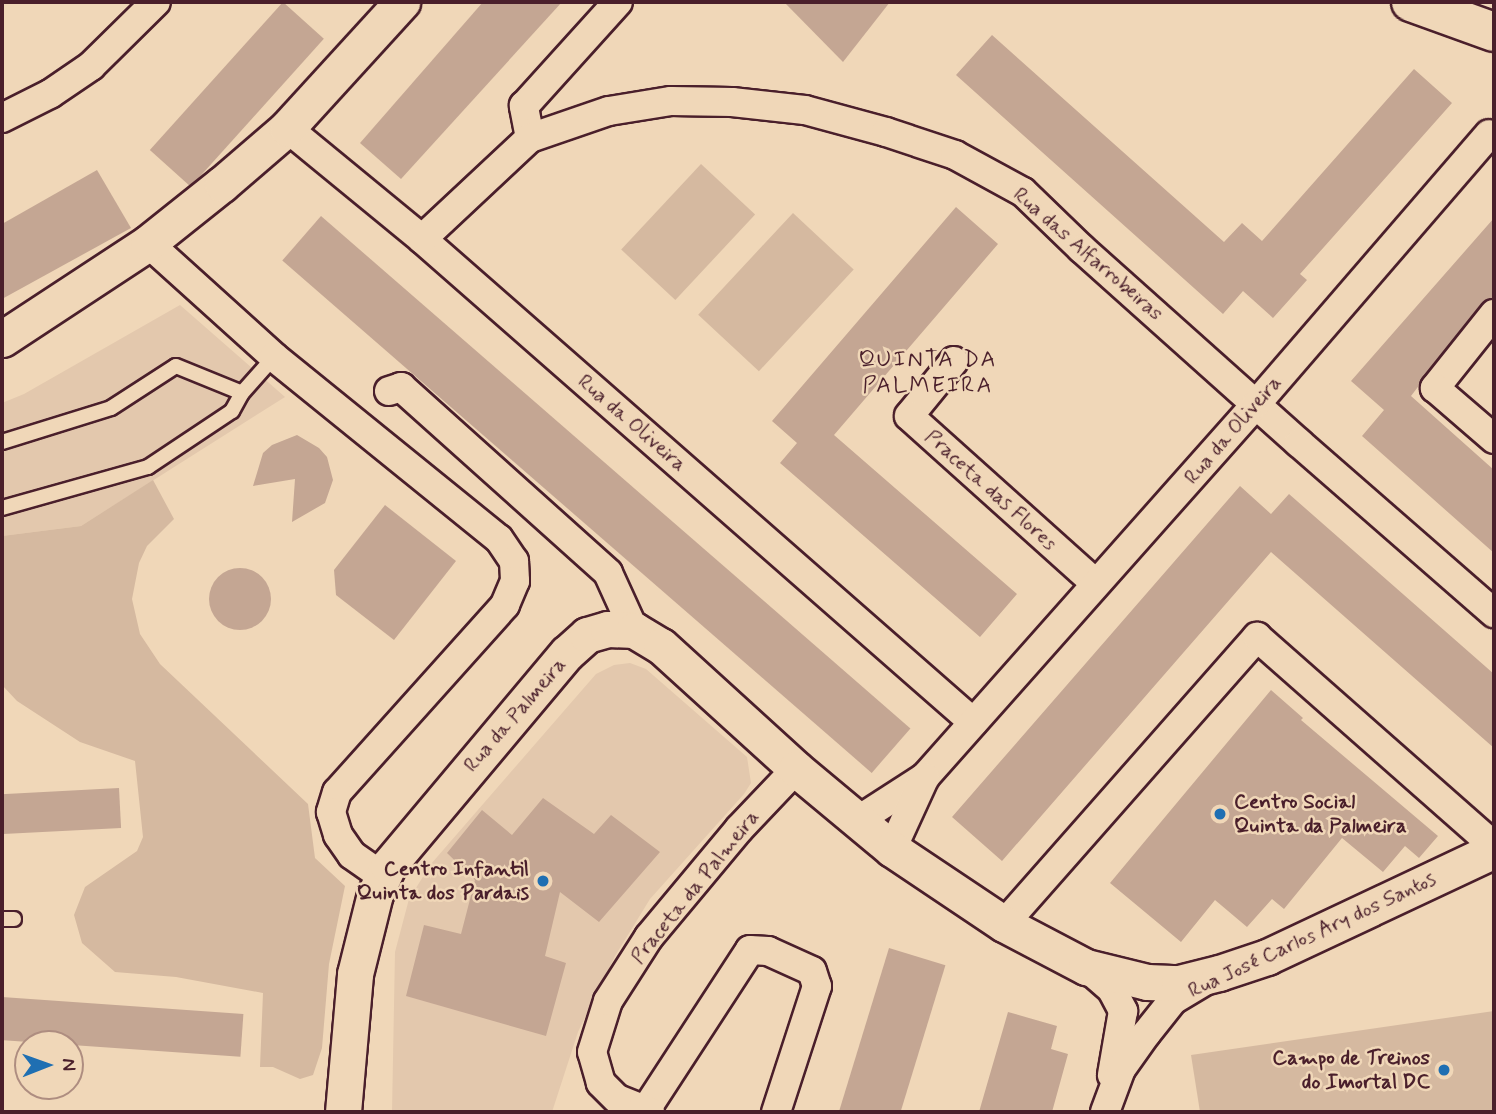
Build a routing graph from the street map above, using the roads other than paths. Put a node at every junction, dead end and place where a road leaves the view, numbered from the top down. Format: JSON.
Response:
{"nodes":[{"id":1,"x":156,"y":2,"type":"edge"},
{"id":2,"x":618,"y":2,"type":"edge"},
{"id":3,"x":1411,"y":2,"type":"edge"},
{"id":4,"x":397,"y":4,"type":"edge"},
{"id":5,"x":1494,"y":32,"type":"edge"},
{"id":6,"x":2,"y":118,"type":"edge"},
{"id":7,"x":288,"y":128,"type":"junction"},
{"id":8,"x":1489,"y":134,"type":"dead end"},
{"id":9,"x":530,"y":138,"type":"junction"},
{"id":10,"x":422,"y":239,"type":"junction"},
{"id":11,"x":148,"y":243,"type":"junction"},
{"id":12,"x":1494,"y":314,"type":"edge"},
{"id":13,"x":2,"y":339,"type":"edge"},
{"id":14,"x":274,"y":357,"type":"junction"},
{"id":15,"x":954,"y":361,"type":"dead end"},
{"id":16,"x":389,"y":391,"type":"dead end"},
{"id":17,"x":242,"y":393,"type":"junction"},
{"id":18,"x":1257,"y":403,"type":"junction"},
{"id":19,"x":1494,"y":439,"type":"edge"},
{"id":20,"x":2,"y":442,"type":"edge"},
{"id":21,"x":2,"y":508,"type":"edge"},
{"id":22,"x":1096,"y":584,"type":"junction"},
{"id":23,"x":1494,"y":613,"type":"edge"},
{"id":24,"x":634,"y":630,"type":"junction"},
{"id":25,"x":973,"y":722,"type":"junction"},
{"id":26,"x":796,"y":769,"type":"junction"},
{"id":27,"x":925,"y":777,"type":"junction"},
{"id":28,"x":857,"y":821,"type":"junction"},
{"id":29,"x":1494,"y":848,"type":"edge"},
{"id":30,"x":892,"y":849,"type":"junction"},
{"id":31,"x":383,"y":877,"type":"junction"},
{"id":32,"x":1004,"y":924,"type":"junction"},
{"id":33,"x":1086,"y":967,"type":"junction"},
{"id":34,"x":1219,"y":973,"type":"junction"},
{"id":35,"x":647,"y":1111,"type":"edge"},
{"id":36,"x":343,"y":1112,"type":"edge"},
{"id":37,"x":776,"y":1112,"type":"edge"},
{"id":38,"x":1105,"y":1112,"type":"edge"}],
"edges":[{"from":1,"to":6,"type":"street"},
{"from":2,"to":9,"type":"street"},
{"from":3,"to":5,"type":"main road"},
{"from":4,"to":7,"type":"street"},
{"from":7,"to":10,"type":"street","name":"Rua da Oliveira"},
{"from":7,"to":11,"type":"street"},
{"from":8,"to":18,"type":"street","name":"Rua da Oliveira"},
{"from":9,"to":10,"type":"street","name":"Rua das Alfarrobeiras"},
{"from":9,"to":18,"type":"street","name":"Rua das Alfarrobeiras"},
{"from":10,"to":25,"type":"street","name":"Rua da Oliveira"},
{"from":11,"to":13,"type":"street"},
{"from":11,"to":14,"type":"street"},
{"from":12,"to":19,"type":"street"},
{"from":14,"to":17,"type":"lane"},
{"from":14,"to":31,"type":"street"},
{"from":15,"to":22,"type":"street","name":"Praceta das Flores"},
{"from":16,"to":24,"type":"street"},
{"from":17,"to":20,"type":"lane"},
{"from":17,"to":21,"type":"lane"},
{"from":18,"to":22,"type":"street","name":"Rua da Oliveira"},
{"from":18,"to":23,"type":"street","name":"Rua das Alfarrobeiras"},
{"from":22,"to":25,"type":"street","name":"Rua da Oliveira"},
{"from":24,"to":26,"type":"street"},
{"from":24,"to":31,"type":"street","name":"Rua da Palmeira"},
{"from":25,"to":27,"type":"street","name":"Rua da Oliveira"},
{"from":26,"to":28,"type":"street"},
{"from":26,"to":35,"type":"street","name":"Praceta da Palmeira"},
{"from":27,"to":28,"type":"street"},
{"from":27,"to":30,"type":"street"},
{"from":28,"to":30,"type":"street"},
{"from":29,"to":32,"type":"street"},
{"from":29,"to":34,"type":"street","name":"Rua José Carlos Ary dos Santos"},
{"from":30,"to":32,"type":"street"},
{"from":31,"to":36,"type":"street","name":"Rua da Palmeira"},
{"from":32,"to":33,"type":"street"},
{"from":33,"to":34,"type":"street"},
{"from":33,"to":38,"type":"street","name":"Rua José Carlos Ary dos Santos"},
{"from":34,"to":38,"type":"street","name":"Rua José Carlos Ary dos Santos"},
{"from":35,"to":37,"type":"street","name":"Praceta da Palmeira"}]}
